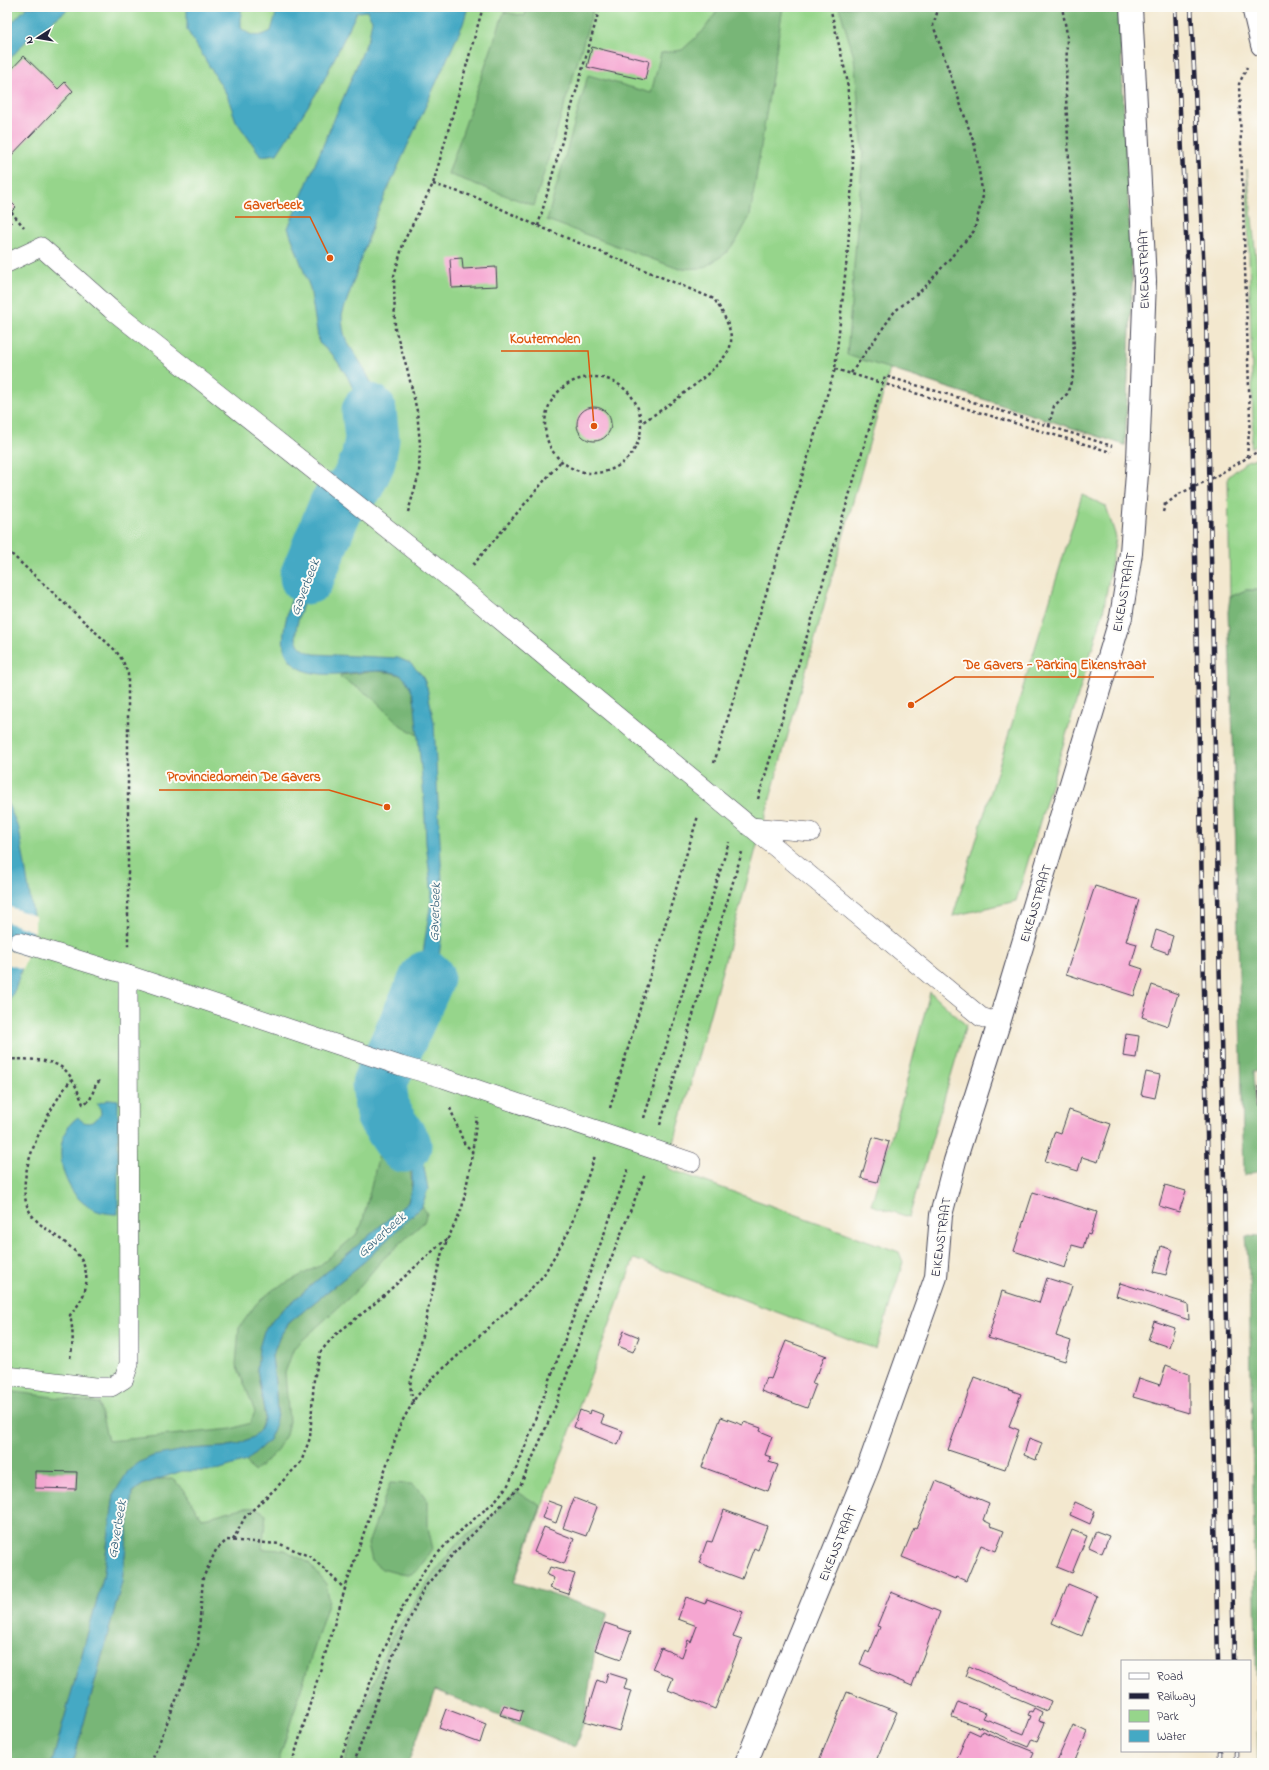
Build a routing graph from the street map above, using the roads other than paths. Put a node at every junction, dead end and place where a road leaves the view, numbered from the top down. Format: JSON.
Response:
{"nodes":[{"id":1,"x":1131,"y":7,"type":"edge"},
{"id":2,"x":1253,"y":7,"type":"edge"},
{"id":3,"x":1261,"y":42,"type":"edge"},
{"id":4,"x":7,"y":263,"type":"edge"},
{"id":5,"x":743,"y":821,"type":"junction"},
{"id":6,"x":811,"y":832,"type":"dead end"},
{"id":7,"x":19,"y":942,"type":"dead end"},
{"id":8,"x":128,"y":975,"type":"junction"},
{"id":9,"x":999,"y":1023,"type":"junction"},
{"id":10,"x":691,"y":1162,"type":"dead end"},
{"id":11,"x":7,"y":1376,"type":"edge"},
{"id":12,"x":746,"y":1763,"type":"edge"}],
"edges":[{"from":1,"to":9,"type":"street","name":"EIKENSTRAAT"},
{"from":2,"to":3,"type":"street"},
{"from":4,"to":5,"type":"lane"},
{"from":5,"to":6,"type":"lane"},
{"from":5,"to":9,"type":"lane"},
{"from":7,"to":8,"type":"lane"},
{"from":8,"to":10,"type":"lane"},
{"from":8,"to":11,"type":"lane"},
{"from":9,"to":12,"type":"street","name":"EIKENSTRAAT"}]}
